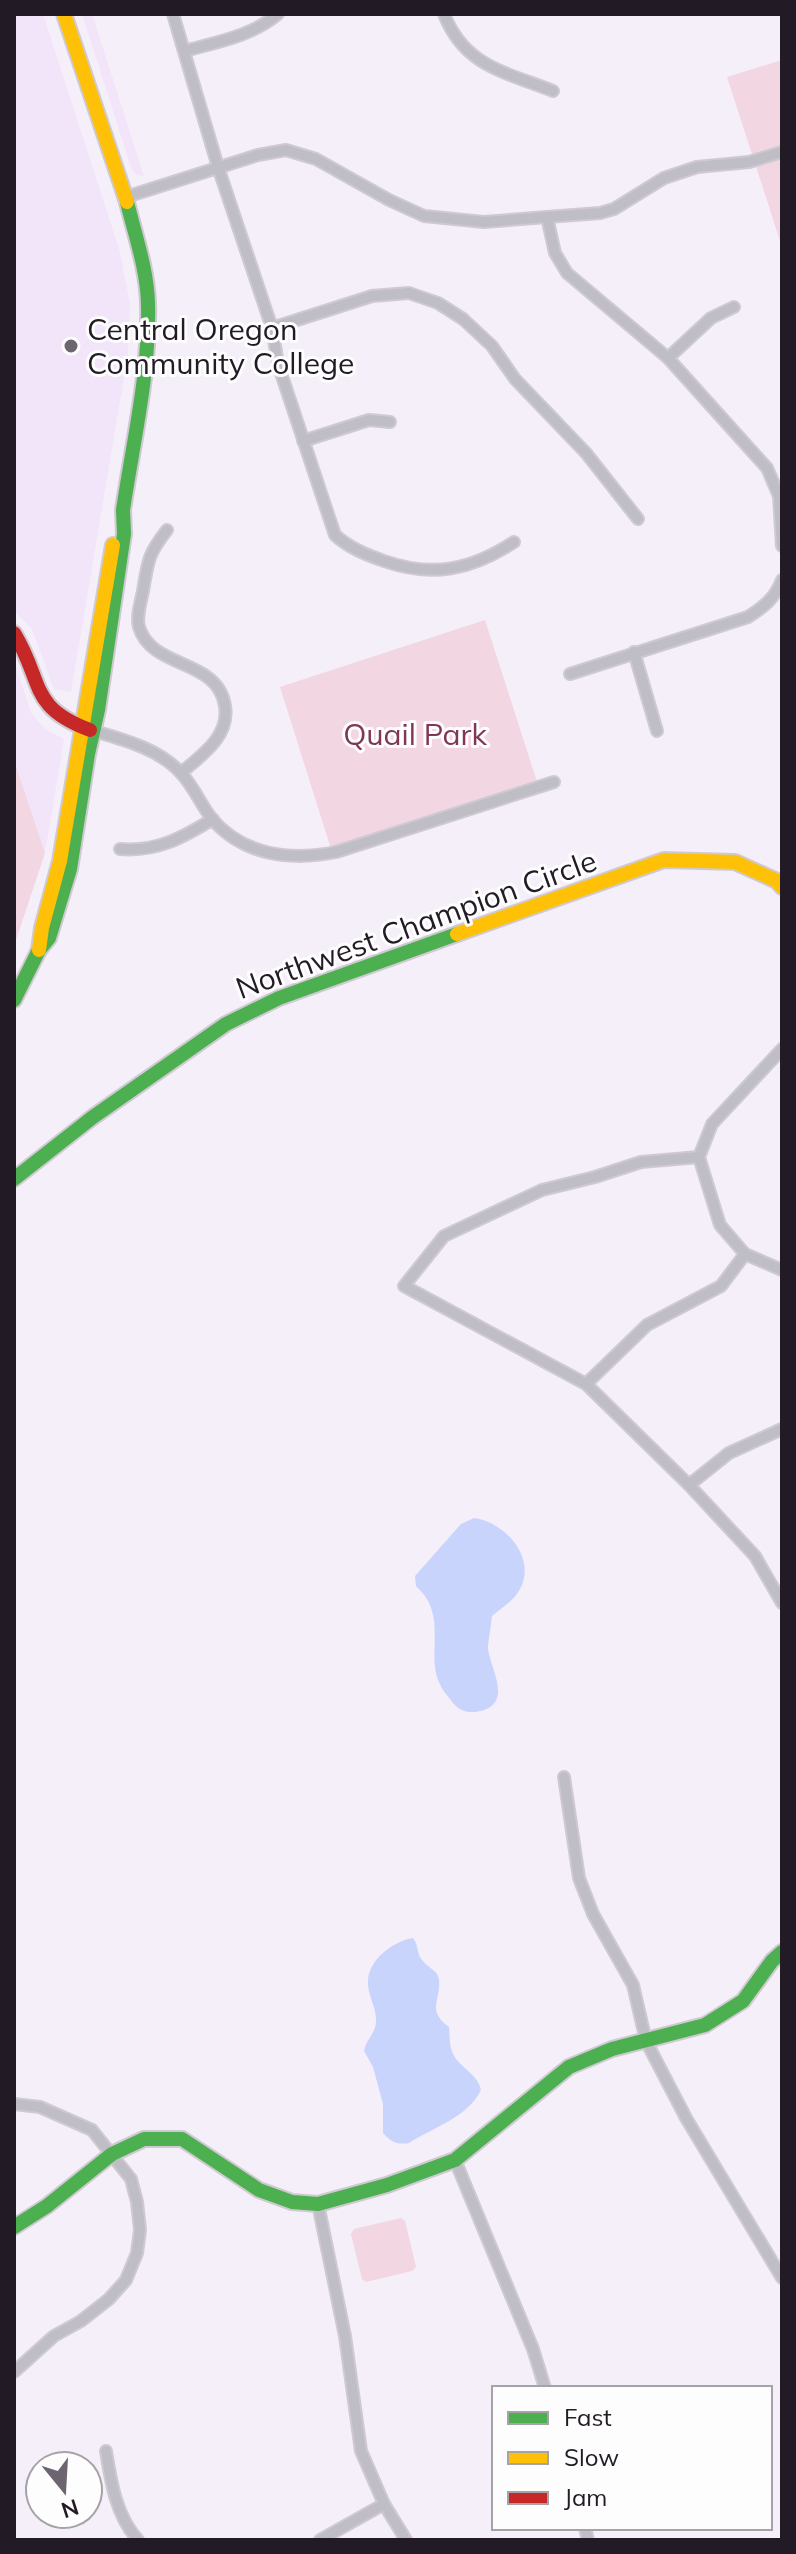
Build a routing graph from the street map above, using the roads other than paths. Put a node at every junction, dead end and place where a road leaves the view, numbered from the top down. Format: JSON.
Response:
{"nodes":[{"id":1,"x":64,"y":14,"type":"edge"},
{"id":2,"x":173,"y":14,"type":"edge"},
{"id":3,"x":278,"y":14,"type":"edge"},
{"id":4,"x":444,"y":14,"type":"edge"},
{"id":5,"x":185,"y":51,"type":"junction"},
{"id":6,"x":553,"y":91,"type":"dead end"},
{"id":7,"x":782,"y":152,"type":"edge"},
{"id":8,"x":218,"y":167,"type":"junction"},
{"id":9,"x":126,"y":197,"type":"junction"},
{"id":10,"x":547,"y":217,"type":"junction"},
{"id":11,"x":734,"y":307,"type":"dead end"},
{"id":12,"x":272,"y":328,"type":"junction"},
{"id":13,"x":668,"y":358,"type":"junction"},
{"id":14,"x":390,"y":422,"type":"dead end"},
{"id":15,"x":303,"y":441,"type":"junction"},
{"id":16,"x":638,"y":519,"type":"dead end"},
{"id":17,"x":167,"y":530,"type":"dead end"},
{"id":18,"x":514,"y":542,"type":"dead end"},
{"id":19,"x":782,"y":546,"type":"edge"},
{"id":20,"x":782,"y":580,"type":"edge"},
{"id":21,"x":14,"y":633,"type":"edge"},
{"id":22,"x":634,"y":652,"type":"junction"},
{"id":23,"x":570,"y":674,"type":"dead end"},
{"id":24,"x":88,"y":730,"type":"junction"},
{"id":25,"x":657,"y":731,"type":"dead end"},
{"id":26,"x":181,"y":773,"type":"junction"},
{"id":27,"x":554,"y":782,"type":"dead end"},
{"id":28,"x":213,"y":819,"type":"junction"},
{"id":29,"x":120,"y":849,"type":"dead end"},
{"id":30,"x":780,"y":882,"type":"edge"},
{"id":31,"x":14,"y":1000,"type":"edge"},
{"id":32,"x":782,"y":1049,"type":"edge"},
{"id":33,"x":699,"y":1157,"type":"junction"},
{"id":34,"x":14,"y":1179,"type":"edge"},
{"id":35,"x":745,"y":1254,"type":"junction"},
{"id":36,"x":782,"y":1270,"type":"edge"},
{"id":37,"x":586,"y":1384,"type":"junction"},
{"id":38,"x":782,"y":1429,"type":"edge"},
{"id":39,"x":689,"y":1485,"type":"junction"},
{"id":40,"x":782,"y":1603,"type":"edge"},
{"id":41,"x":564,"y":1777,"type":"dead end"},
{"id":42,"x":782,"y":1952,"type":"edge"},
{"id":43,"x":646,"y":2041,"type":"junction"},
{"id":44,"x":14,"y":2104,"type":"edge"},
{"id":45,"x":112,"y":2154,"type":"junction"},
{"id":46,"x":455,"y":2160,"type":"junction"},
{"id":47,"x":318,"y":2204,"type":"junction"},
{"id":48,"x":14,"y":2227,"type":"edge"},
{"id":49,"x":782,"y":2278,"type":"edge"},
{"id":50,"x":14,"y":2372,"type":"edge"},
{"id":51,"x":544,"y":2386,"type":"edge"},
{"id":52,"x":106,"y":2451,"type":"dead end"},
{"id":53,"x":384,"y":2504,"type":"junction"},
{"id":54,"x":138,"y":2540,"type":"edge"},
{"id":55,"x":320,"y":2540,"type":"edge"},
{"id":56,"x":406,"y":2540,"type":"edge"}],
"edges":[{"from":1,"to":9,"type":"street"},
{"from":2,"to":5,"type":"street"},
{"from":3,"to":5,"type":"street"},
{"from":4,"to":6,"type":"street"},
{"from":5,"to":8,"type":"street"},
{"from":7,"to":10,"type":"street"},
{"from":8,"to":9,"type":"street"},
{"from":8,"to":10,"type":"street"},
{"from":8,"to":12,"type":"street"},
{"from":9,"to":24,"type":"street"},
{"from":10,"to":13,"type":"street"},
{"from":11,"to":13,"type":"street"},
{"from":12,"to":15,"type":"street"},
{"from":12,"to":16,"type":"street"},
{"from":13,"to":19,"type":"street"},
{"from":14,"to":15,"type":"street"},
{"from":15,"to":18,"type":"street"},
{"from":17,"to":26,"type":"street"},
{"from":20,"to":22,"type":"street"},
{"from":21,"to":24,"type":"street"},
{"from":22,"to":23,"type":"street"},
{"from":22,"to":25,"type":"street"},
{"from":24,"to":26,"type":"street"},
{"from":24,"to":31,"type":"street"},
{"from":26,"to":28,"type":"street"},
{"from":27,"to":28,"type":"street"},
{"from":28,"to":29,"type":"street"},
{"from":30,"to":34,"type":"street","name":"Northwest Champion Circle"},
{"from":32,"to":33,"type":"street"},
{"from":33,"to":35,"type":"street"},
{"from":33,"to":37,"type":"street"},
{"from":35,"to":36,"type":"street"},
{"from":35,"to":37,"type":"street"},
{"from":37,"to":39,"type":"street"},
{"from":38,"to":39,"type":"street"},
{"from":39,"to":40,"type":"street"},
{"from":41,"to":43,"type":"street"},
{"from":42,"to":43,"type":"street"},
{"from":43,"to":46,"type":"street"},
{"from":43,"to":49,"type":"street"},
{"from":44,"to":45,"type":"street"},
{"from":45,"to":47,"type":"street"},
{"from":45,"to":48,"type":"street"},
{"from":45,"to":50,"type":"street"},
{"from":46,"to":47,"type":"street"},
{"from":46,"to":51,"type":"street"},
{"from":47,"to":53,"type":"street"},
{"from":52,"to":54,"type":"street"},
{"from":53,"to":55,"type":"street"},
{"from":53,"to":56,"type":"street"}]}
